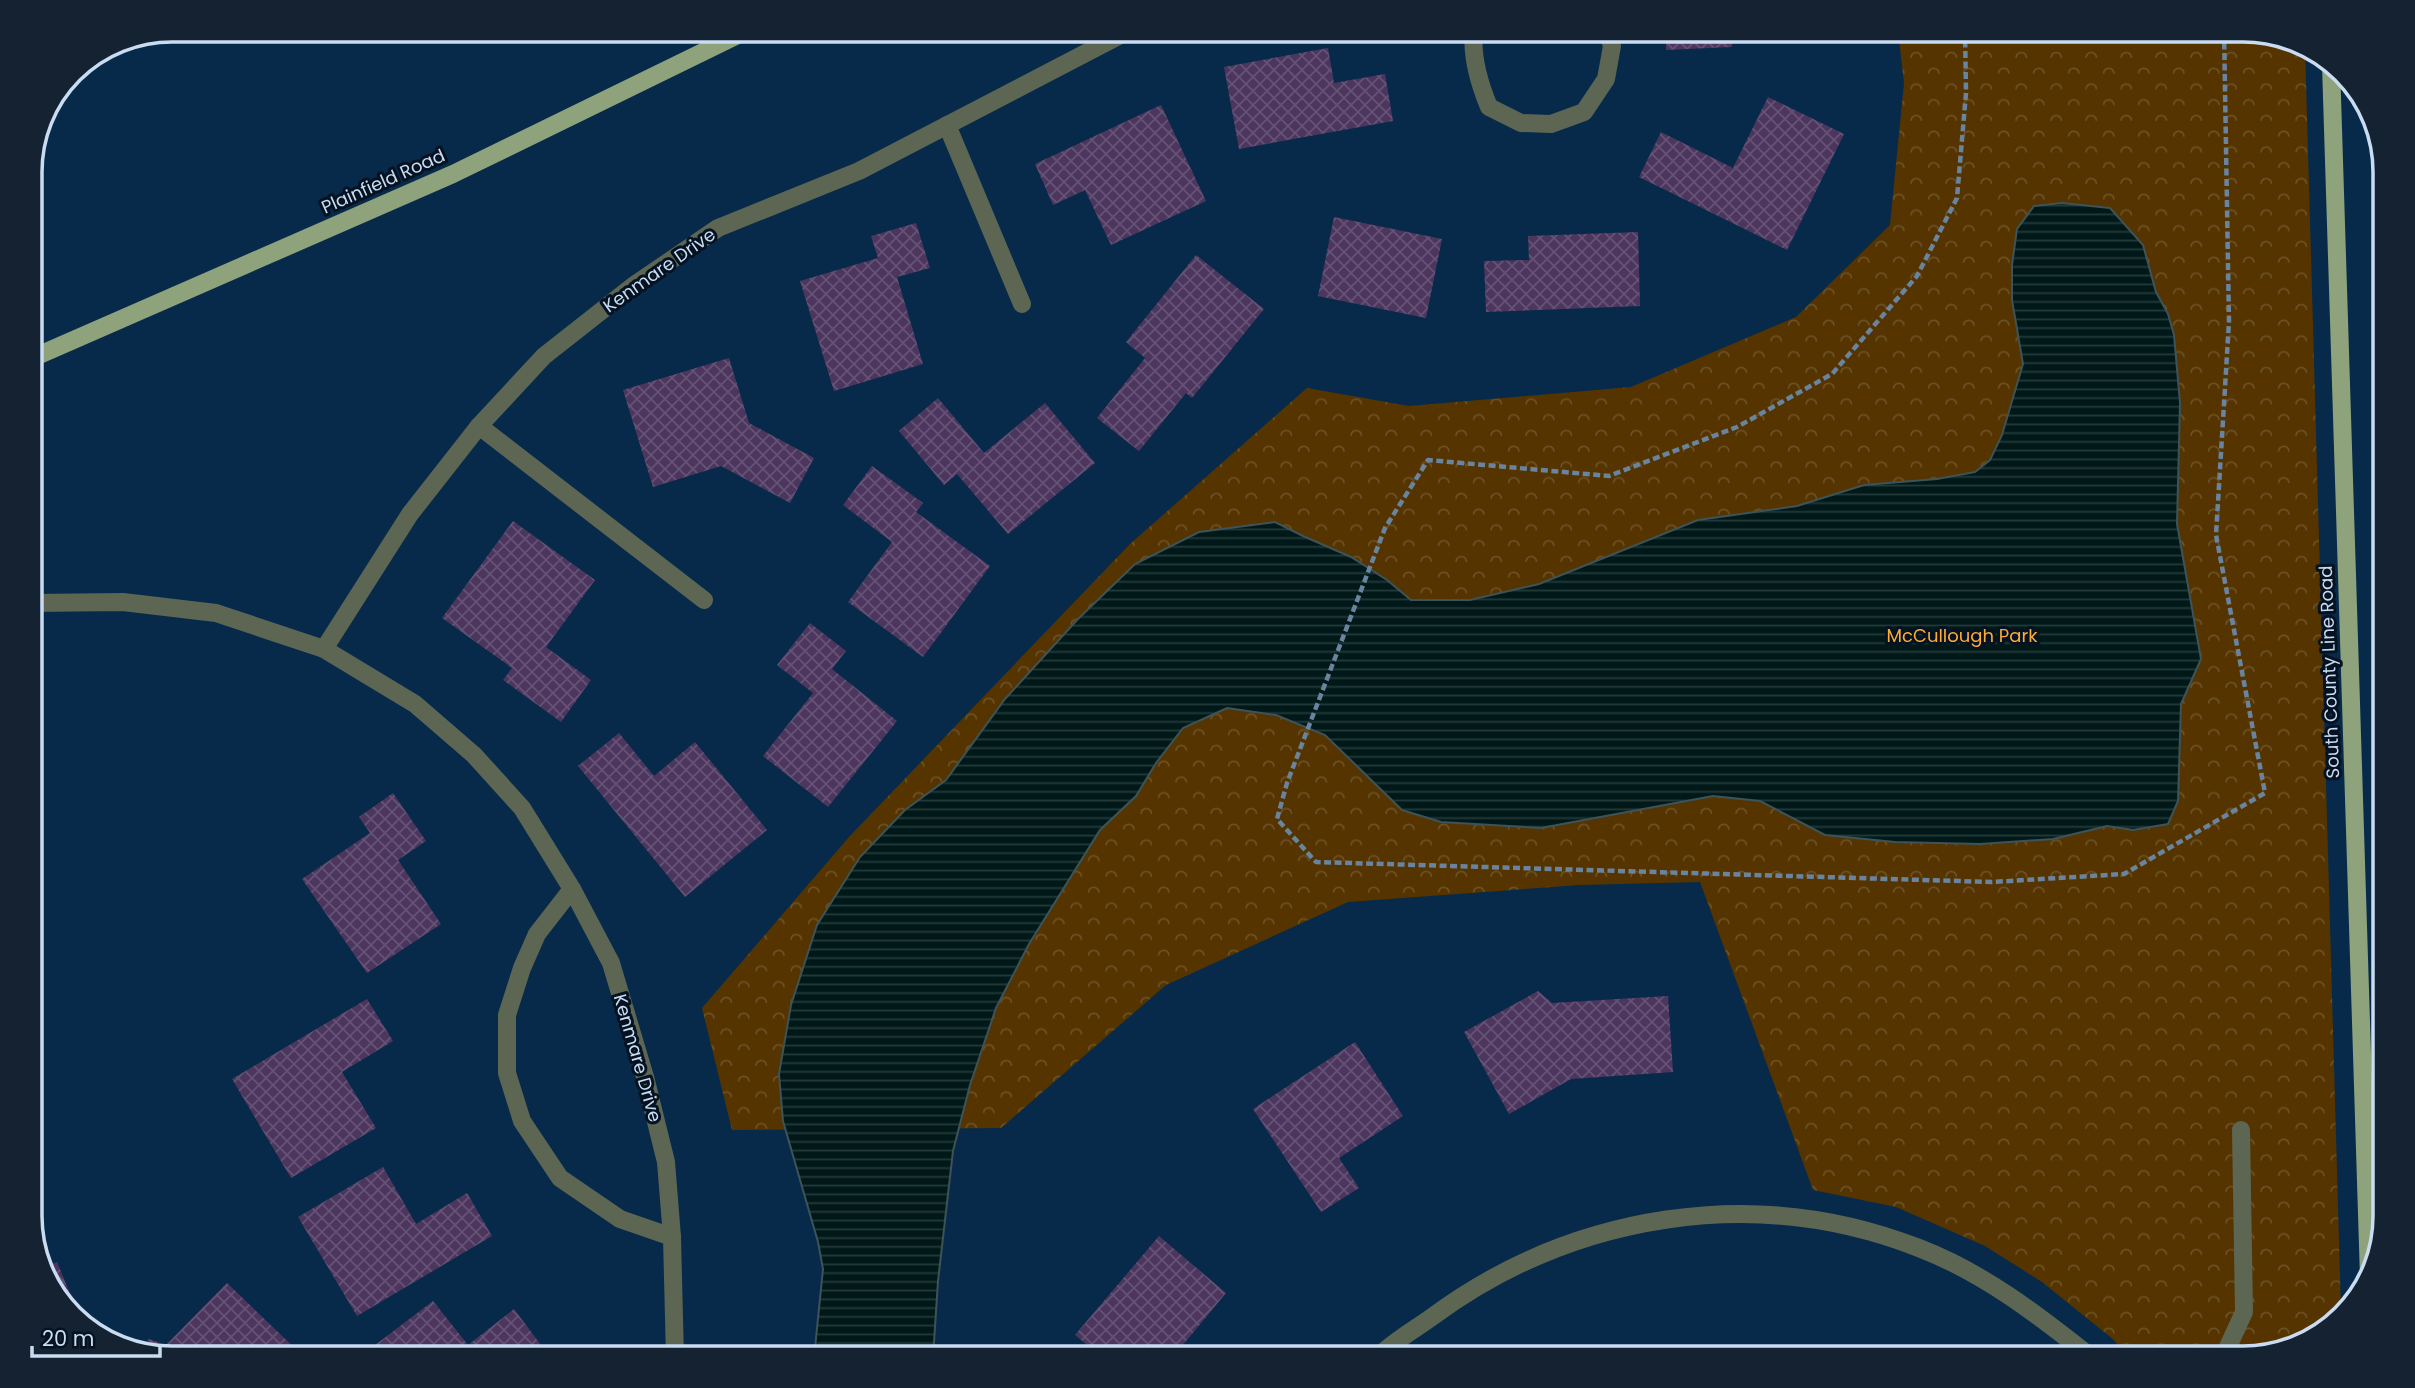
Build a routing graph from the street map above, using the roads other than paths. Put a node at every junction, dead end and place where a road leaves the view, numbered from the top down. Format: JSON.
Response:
{"nodes":[{"id":1,"x":723,"y":42,"type":"edge"},
{"id":2,"x":1107,"y":42,"type":"edge"},
{"id":3,"x":1473,"y":42,"type":"edge"},
{"id":4,"x":1611,"y":42,"type":"edge"},
{"id":5,"x":2331,"y":76,"type":"edge"},
{"id":6,"x":947,"y":125,"type":"junction"},
{"id":7,"x":1023,"y":304,"type":"dead end"},
{"id":8,"x":42,"y":354,"type":"edge"},
{"id":9,"x":479,"y":426,"type":"junction"},
{"id":10,"x":704,"y":600,"type":"dead end"},
{"id":11,"x":42,"y":603,"type":"edge"},
{"id":12,"x":324,"y":649,"type":"junction"},
{"id":13,"x":572,"y":889,"type":"junction"},
{"id":14,"x":2241,"y":1130,"type":"dead end"},
{"id":15,"x":672,"y":1237,"type":"junction"},
{"id":16,"x":2368,"y":1251,"type":"edge"},
{"id":17,"x":675,"y":1346,"type":"edge"},
{"id":18,"x":1393,"y":1346,"type":"edge"},
{"id":19,"x":2077,"y":1346,"type":"edge"},
{"id":20,"x":2228,"y":1346,"type":"edge"}],
"edges":[{"from":1,"to":8,"type":"main road","name":"Plainfield Road"},
{"from":2,"to":6,"type":"street","name":"Kenmare Drive"},
{"from":3,"to":4,"type":"street"},
{"from":5,"to":16,"type":"main road","name":"South County Line Road"},
{"from":6,"to":7,"type":"street"},
{"from":6,"to":9,"type":"street","name":"Kenmare Drive"},
{"from":9,"to":10,"type":"street"},
{"from":9,"to":12,"type":"street","name":"Kenmare Drive"},
{"from":11,"to":12,"type":"street","name":"Kenmare Drive"},
{"from":12,"to":13,"type":"street","name":"Kenmare Drive"},
{"from":13,"to":15,"type":"street","name":"Kenmare Drive"},
{"from":13,"to":15,"type":"street"},
{"from":14,"to":20,"type":"street"},
{"from":15,"to":17,"type":"street","name":"Kenmare Drive"},
{"from":18,"to":19,"type":"street"}]}
